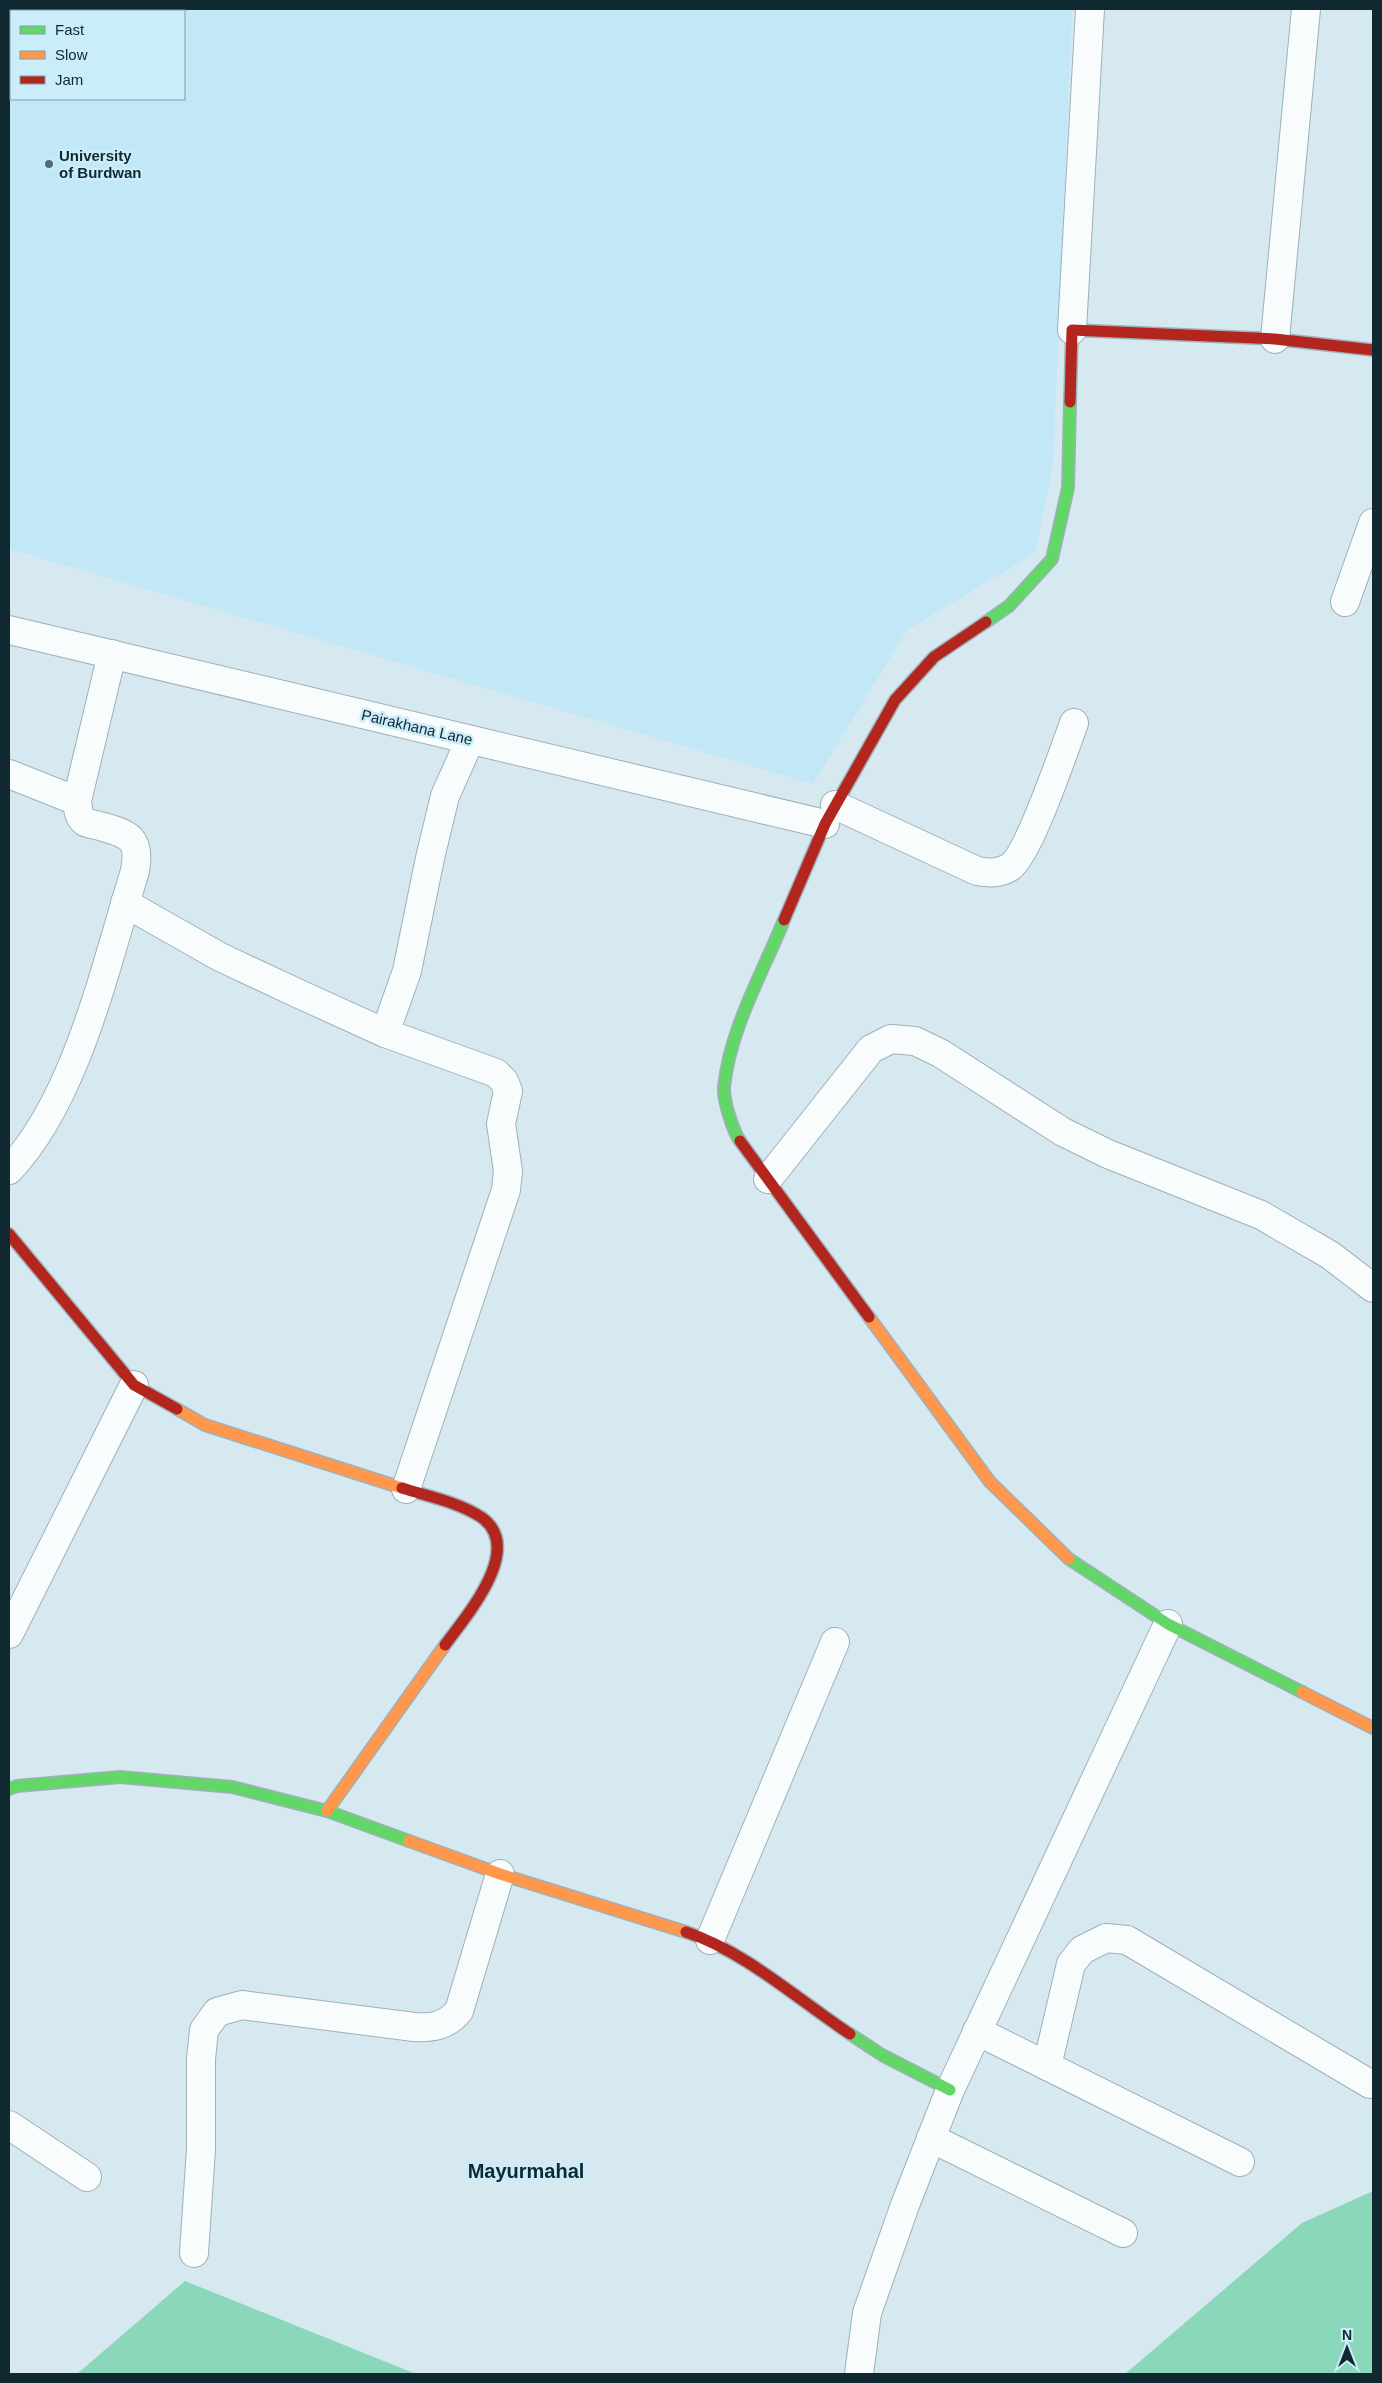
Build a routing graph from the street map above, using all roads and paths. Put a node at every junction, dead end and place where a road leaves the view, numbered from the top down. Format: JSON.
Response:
{"nodes":[{"id":1,"x":1090,"y":9,"type":"edge"},
{"id":2,"x":1306,"y":9,"type":"edge"},
{"id":3,"x":1072,"y":330,"type":"junction"},
{"id":4,"x":1275,"y":339,"type":"junction"},
{"id":5,"x":1373,"y":350,"type":"edge"},
{"id":6,"x":1373,"y":523,"type":"edge"},
{"id":7,"x":1345,"y":602,"type":"dead end"},
{"id":8,"x":9,"y":630,"type":"edge"},
{"id":9,"x":112,"y":654,"type":"junction"},
{"id":10,"x":1074,"y":723,"type":"dead end"},
{"id":11,"x":470,"y":740,"type":"junction"},
{"id":12,"x":9,"y":774,"type":"edge"},
{"id":13,"x":77,"y":800,"type":"junction"},
{"id":14,"x":830,"y":814,"type":"junction"},
{"id":15,"x":125,"y":903,"type":"junction"},
{"id":16,"x":385,"y":1033,"type":"junction"},
{"id":17,"x":9,"y":1170,"type":"edge"},
{"id":18,"x":768,"y":1179,"type":"junction"},
{"id":19,"x":9,"y":1234,"type":"edge"},
{"id":20,"x":1373,"y":1288,"type":"edge"},
{"id":21,"x":134,"y":1385,"type":"junction"},
{"id":22,"x":406,"y":1489,"type":"junction"},
{"id":23,"x":1168,"y":1624,"type":"junction"},
{"id":24,"x":9,"y":1634,"type":"edge"},
{"id":25,"x":835,"y":1642,"type":"dead end"},
{"id":26,"x":1373,"y":1728,"type":"edge"},
{"id":27,"x":9,"y":1789,"type":"edge"},
{"id":28,"x":326,"y":1811,"type":"junction"},
{"id":29,"x":500,"y":1874,"type":"junction"},
{"id":30,"x":710,"y":1940,"type":"junction"},
{"id":31,"x":977,"y":2031,"type":"junction"},
{"id":32,"x":1047,"y":2066,"type":"junction"},
{"id":33,"x":1370,"y":2084,"type":"dead end"},
{"id":34,"x":950,"y":2090,"type":"junction"},
{"id":35,"x":9,"y":2125,"type":"edge"},
{"id":36,"x":931,"y":2138,"type":"junction"},
{"id":37,"x":1240,"y":2162,"type":"dead end"},
{"id":38,"x":87,"y":2177,"type":"dead end"},
{"id":39,"x":1123,"y":2233,"type":"dead end"},
{"id":40,"x":194,"y":2253,"type":"dead end"},
{"id":41,"x":859,"y":2374,"type":"edge"}],
"edges":[{"from":1,"to":3,"type":"street"},
{"from":2,"to":4,"type":"street"},
{"from":3,"to":4,"type":"street"},
{"from":3,"to":14,"type":"street"},
{"from":4,"to":5,"type":"street"},
{"from":6,"to":7,"type":"street"},
{"from":8,"to":9,"type":"street","name":"Pairakhana Lane"},
{"from":9,"to":11,"type":"street","name":"Pairakhana Lane"},
{"from":9,"to":13,"type":"street"},
{"from":10,"to":14,"type":"street","name":"Pairakhana Lane"},
{"from":11,"to":14,"type":"street","name":"Pairakhana Lane"},
{"from":11,"to":16,"type":"street"},
{"from":12,"to":13,"type":"street"},
{"from":13,"to":15,"type":"street"},
{"from":14,"to":18,"type":"street"},
{"from":15,"to":16,"type":"street"},
{"from":15,"to":17,"type":"street"},
{"from":16,"to":22,"type":"street"},
{"from":18,"to":20,"type":"street"},
{"from":18,"to":23,"type":"street"},
{"from":19,"to":21,"type":"street"},
{"from":21,"to":22,"type":"street"},
{"from":21,"to":24,"type":"street"},
{"from":22,"to":28,"type":"street"},
{"from":23,"to":26,"type":"street"},
{"from":23,"to":31,"type":"street"},
{"from":25,"to":30,"type":"street"},
{"from":27,"to":28,"type":"street"},
{"from":28,"to":29,"type":"street"},
{"from":29,"to":30,"type":"street"},
{"from":29,"to":40,"type":"street"},
{"from":30,"to":34,"type":"street"},
{"from":31,"to":32,"type":"street"},
{"from":31,"to":34,"type":"street"},
{"from":32,"to":33,"type":"street"},
{"from":32,"to":37,"type":"street"},
{"from":34,"to":36,"type":"street"},
{"from":35,"to":38,"type":"street"},
{"from":36,"to":39,"type":"street"},
{"from":36,"to":41,"type":"street"}]}
